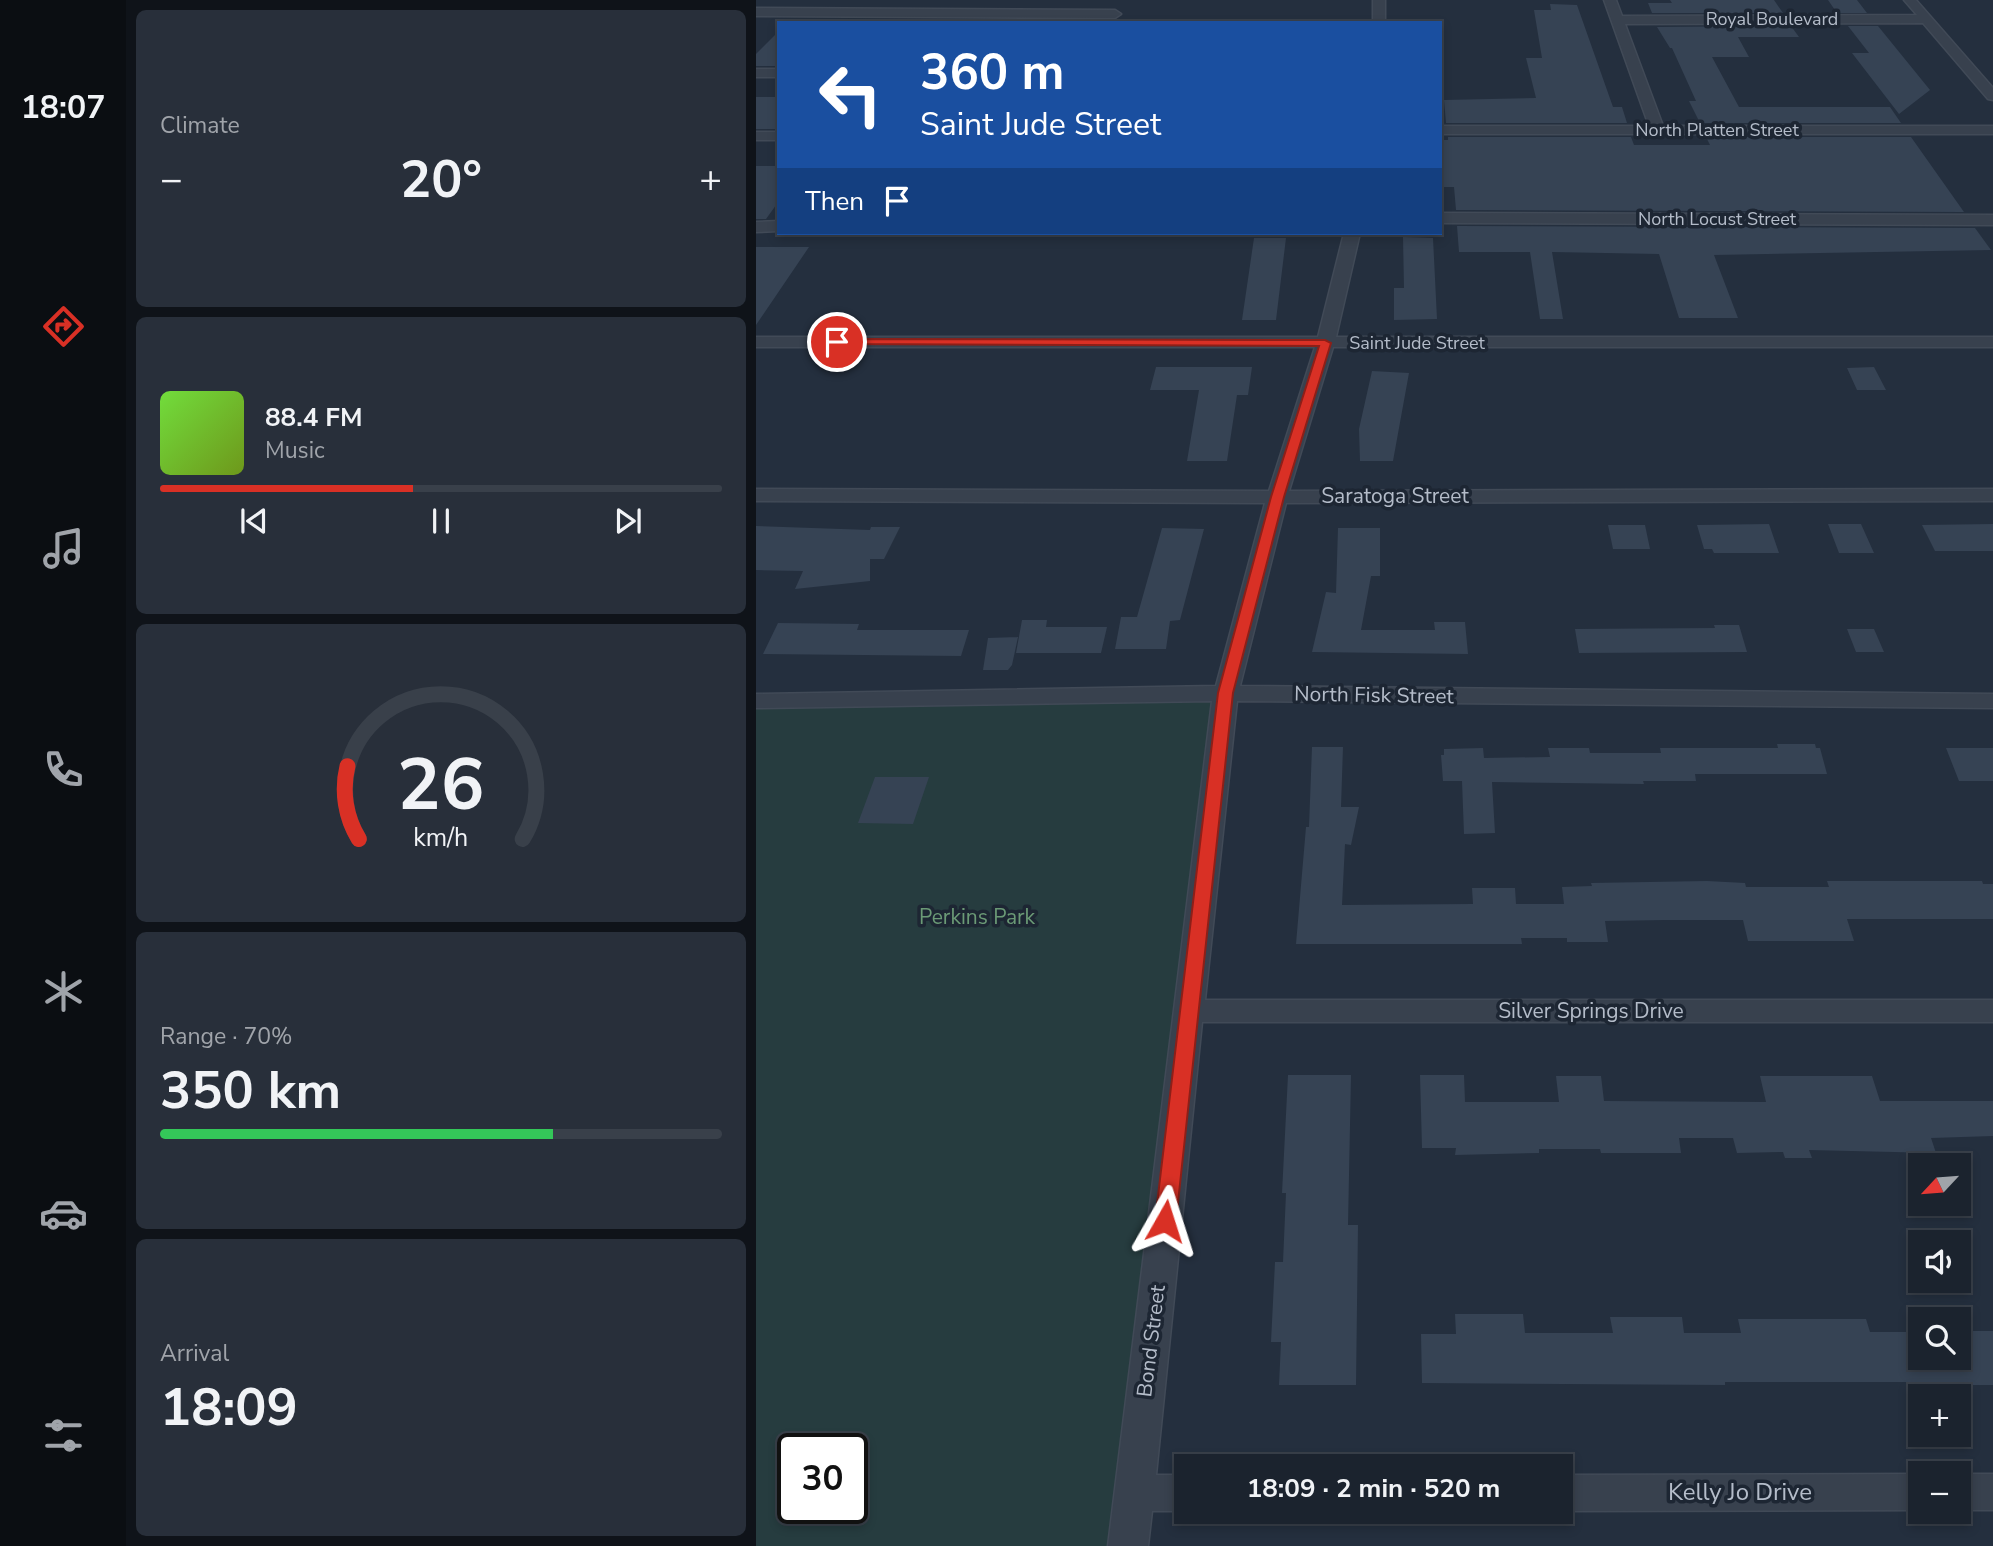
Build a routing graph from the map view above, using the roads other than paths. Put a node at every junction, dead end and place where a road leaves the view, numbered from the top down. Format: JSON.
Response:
{"nodes":[{"id":1,"x":769,"y":0,"type":"edge"},
{"id":2,"x":1121,"y":0,"type":"edge"},
{"id":3,"x":1379,"y":0,"type":"edge"},
{"id":4,"x":1609,"y":0,"type":"edge"},
{"id":5,"x":1910,"y":0,"type":"edge"},
{"id":6,"x":756,"y":15,"type":"edge"},
{"id":7,"x":1113,"y":19,"type":"edge"},
{"id":8,"x":1927,"y":19,"type":"junction"},
{"id":9,"x":1617,"y":20,"type":"junction"},
{"id":10,"x":1378,"y":21,"type":"edge"},
{"id":11,"x":756,"y":73,"type":"edge"},
{"id":12,"x":777,"y":73,"type":"edge"},
{"id":13,"x":1993,"y":96,"type":"edge"},
{"id":14,"x":1442,"y":130,"type":"edge"},
{"id":15,"x":1658,"y":130,"type":"junction"},
{"id":16,"x":1993,"y":130,"type":"edge"},
{"id":17,"x":756,"y":136,"type":"edge"},
{"id":18,"x":777,"y":136,"type":"edge"},
{"id":19,"x":1442,"y":218,"type":"edge"},
{"id":20,"x":1993,"y":220,"type":"edge"},
{"id":21,"x":777,"y":226,"type":"edge"},
{"id":22,"x":756,"y":227,"type":"edge"},
{"id":23,"x":1352,"y":235,"type":"edge"},
{"id":24,"x":756,"y":342,"type":"edge"},
{"id":25,"x":1993,"y":342,"type":"edge"},
{"id":26,"x":1325,"y":343,"type":"junction"},
{"id":27,"x":756,"y":495,"type":"edge"},
{"id":28,"x":1993,"y":495,"type":"edge"},
{"id":29,"x":1277,"y":497,"type":"junction"},
{"id":30,"x":1226,"y":693,"type":"junction"},
{"id":31,"x":756,"y":701,"type":"edge"},
{"id":32,"x":1993,"y":701,"type":"edge"},
{"id":33,"x":1189,"y":1011,"type":"junction"},
{"id":34,"x":1993,"y":1011,"type":"edge"},
{"id":35,"x":1908,"y":1492,"type":"edge"},
{"id":36,"x":1971,"y":1492,"type":"edge"},
{"id":37,"x":1993,"y":1492,"type":"edge"},
{"id":38,"x":1134,"y":1493,"type":"junction"},
{"id":39,"x":1174,"y":1493,"type":"edge"},
{"id":40,"x":1573,"y":1493,"type":"edge"},
{"id":41,"x":1128,"y":1546,"type":"edge"}],
"edges":[{"from":1,"to":6,"type":"street"},
{"from":2,"to":7,"type":"street"},
{"from":3,"to":10,"type":"street"},
{"from":4,"to":9,"type":"street"},
{"from":5,"to":8,"type":"street"},
{"from":6,"to":7,"type":"street"},
{"from":8,"to":9,"type":"street","name":"Royal Boulevard"},
{"from":8,"to":13,"type":"street"},
{"from":9,"to":15,"type":"street"},
{"from":11,"to":12,"type":"street"},
{"from":14,"to":15,"type":"street","name":"North Platten Street"},
{"from":15,"to":16,"type":"street","name":"North Platten Street"},
{"from":17,"to":18,"type":"street"},
{"from":19,"to":20,"type":"street","name":"North Locust Street"},
{"from":21,"to":22,"type":"street"},
{"from":23,"to":26,"type":"street","name":"Bond Street"},
{"from":24,"to":26,"type":"street","name":"Saint Jude Street"},
{"from":25,"to":26,"type":"street","name":"Saint Jude Street"},
{"from":26,"to":29,"type":"street","name":"Bond Street"},
{"from":27,"to":29,"type":"street","name":"Saratoga Street"},
{"from":28,"to":29,"type":"street","name":"Saratoga Street"},
{"from":29,"to":30,"type":"street","name":"Bond Street"},
{"from":30,"to":31,"type":"street","name":"North Fisk Street"},
{"from":30,"to":32,"type":"street","name":"North Fisk Street"},
{"from":30,"to":33,"type":"street","name":"Bond Street"},
{"from":33,"to":34,"type":"street","name":"Silver Springs Drive"},
{"from":33,"to":38,"type":"street","name":"Bond Street"},
{"from":35,"to":40,"type":"street","name":"Kelly Jo Drive"},
{"from":36,"to":37,"type":"street"},
{"from":38,"to":39,"type":"street"},
{"from":38,"to":41,"type":"street","name":"Bond Street"}]}
